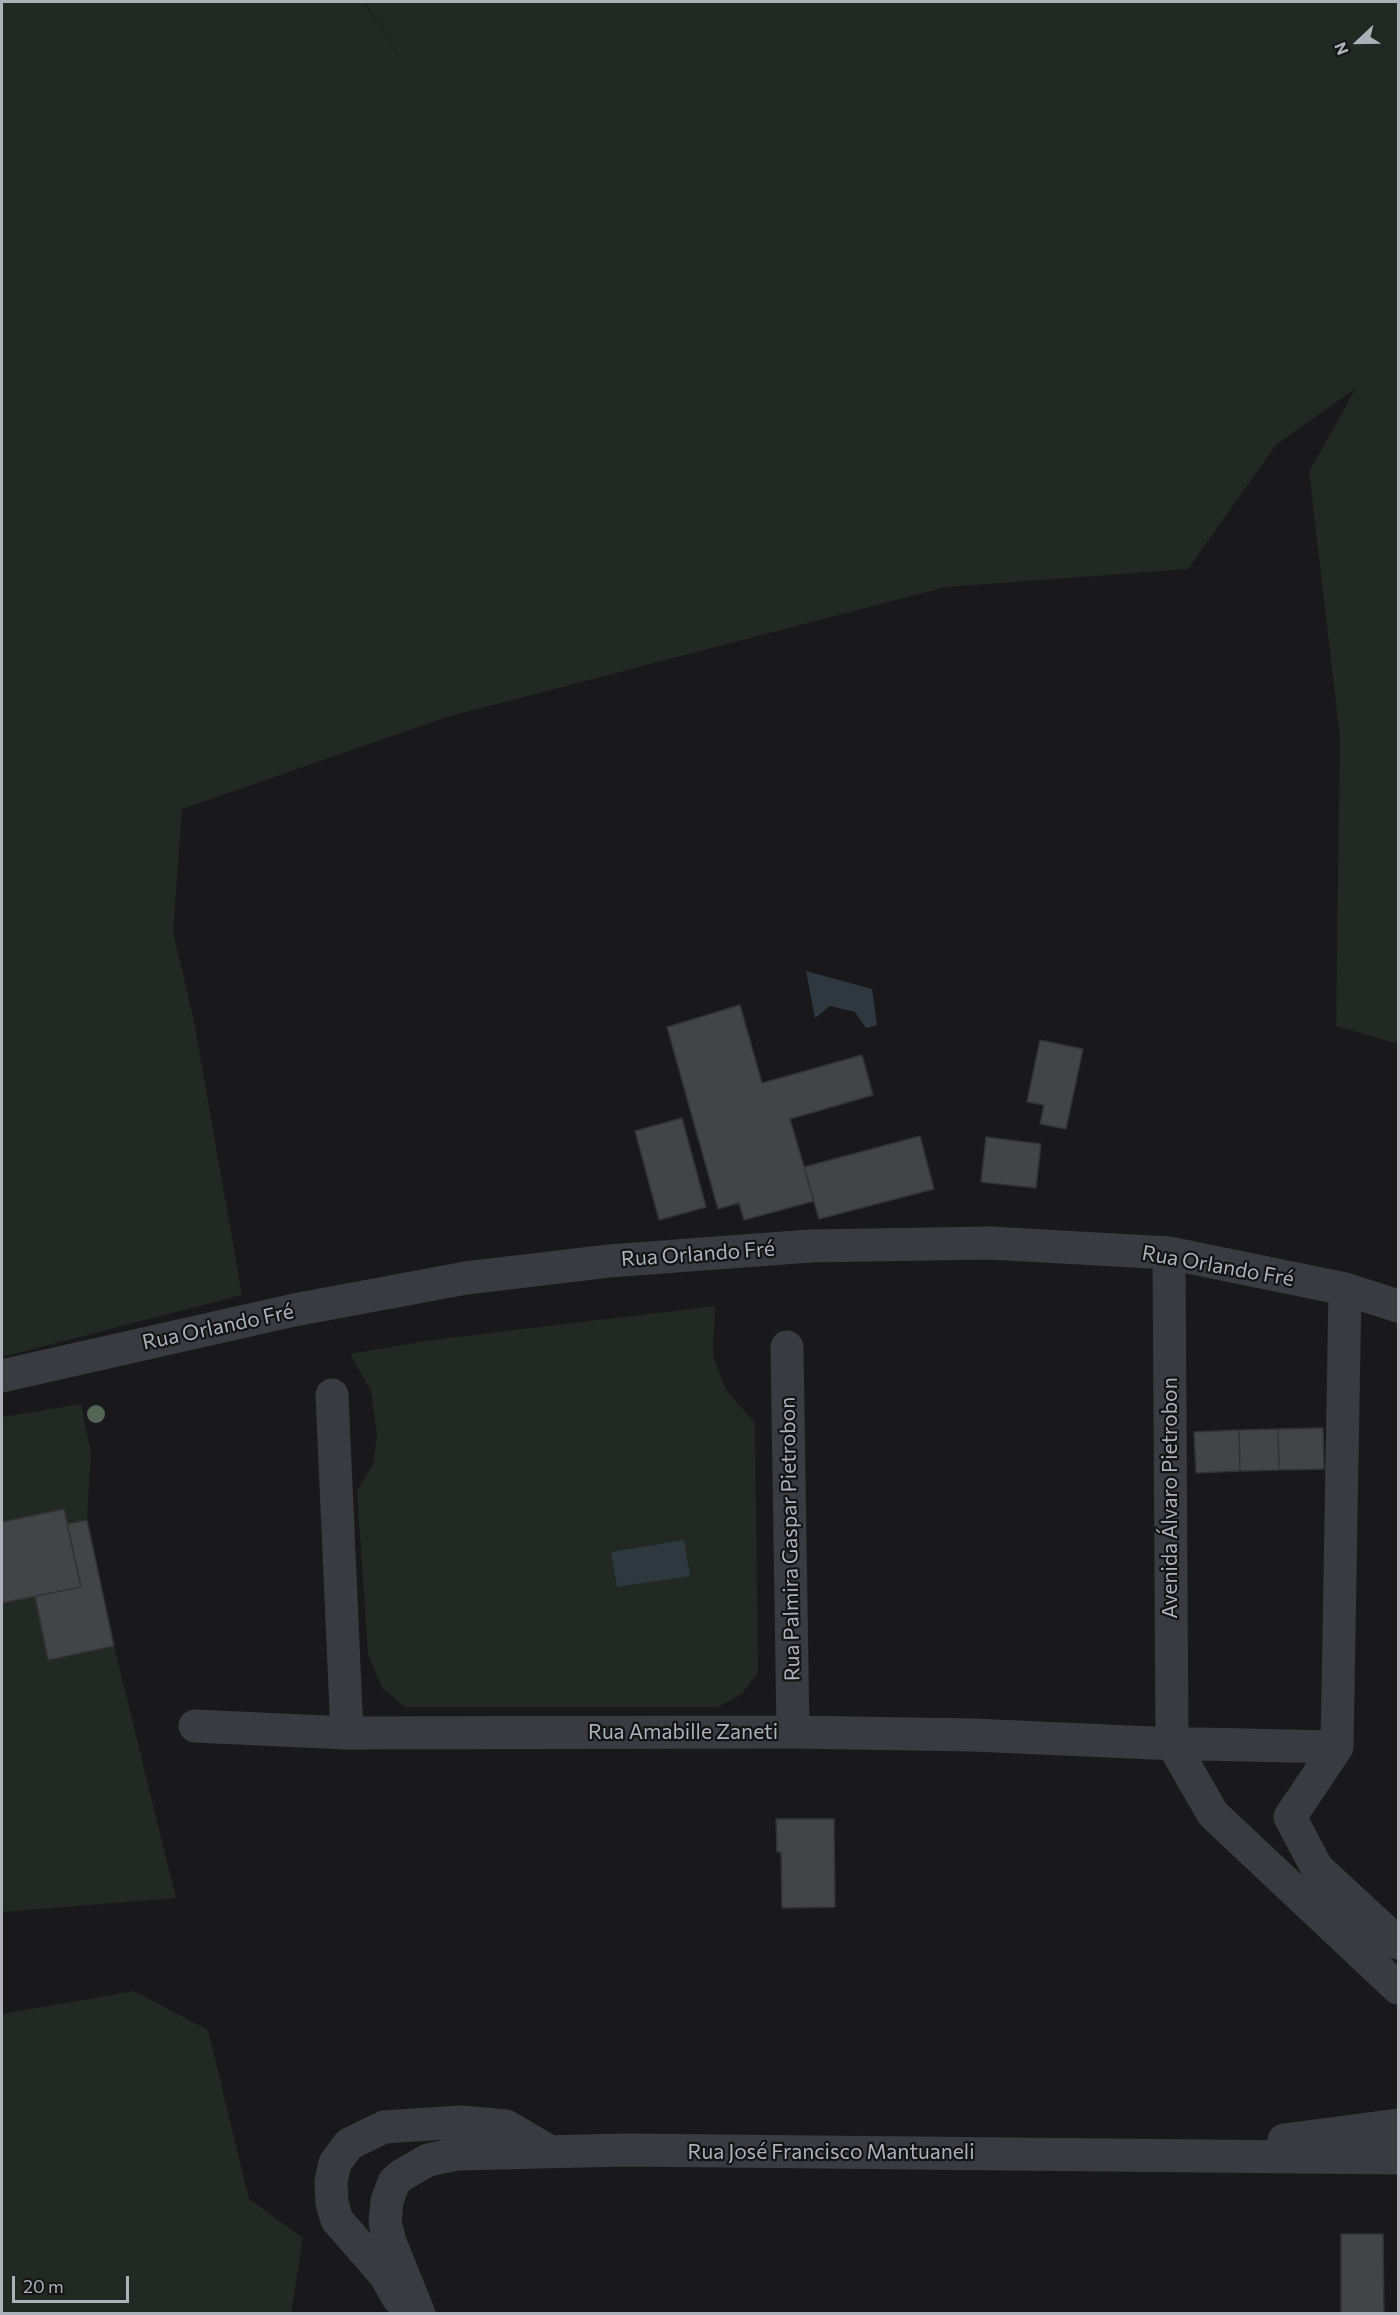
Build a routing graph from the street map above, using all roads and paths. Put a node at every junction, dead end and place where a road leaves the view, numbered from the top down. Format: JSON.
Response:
{"nodes":[{"id":1,"x":1169,"y":1253,"type":"junction"},
{"id":2,"x":1345,"y":1288,"type":"junction"},
{"id":3,"x":1398,"y":1306,"type":"edge"},
{"id":4,"x":787,"y":1347,"type":"dead end"},
{"id":5,"x":2,"y":1376,"type":"edge"},
{"id":6,"x":332,"y":1395,"type":"dead end"},
{"id":7,"x":195,"y":1726,"type":"dead end"},
{"id":8,"x":793,"y":1732,"type":"junction"},
{"id":9,"x":347,"y":1733,"type":"junction"},
{"id":10,"x":1172,"y":1743,"type":"junction"},
{"id":11,"x":1337,"y":1747,"type":"junction"},
{"id":12,"x":1398,"y":1942,"type":"edge"},
{"id":13,"x":1398,"y":1988,"type":"edge"},
{"id":14,"x":1398,"y":2125,"type":"edge"},
{"id":15,"x":549,"y":2151,"type":"junction"},
{"id":16,"x":1173,"y":2154,"type":"junction"},
{"id":17,"x":1398,"y":2158,"type":"edge"},
{"id":18,"x":406,"y":2313,"type":"edge"},
{"id":19,"x":419,"y":2313,"type":"edge"}],
"edges":[{"from":1,"to":2,"type":"street","name":"Rua Orlando Fré"},
{"from":1,"to":5,"type":"street","name":"Rua Orlando Fré"},
{"from":1,"to":10,"type":"street","name":"Avenida Álvaro Pietrobon"},
{"from":2,"to":3,"type":"street","name":"Rua Orlando Fré"},
{"from":2,"to":11,"type":"street"},
{"from":4,"to":8,"type":"street","name":"Rua Palmira Gaspar Pietrobon"},
{"from":6,"to":9,"type":"street"},
{"from":7,"to":9,"type":"street","name":"Rua Amabille Zaneti"},
{"from":8,"to":9,"type":"street","name":"Rua Amabille Zaneti"},
{"from":8,"to":10,"type":"street","name":"Rua Amabille Zaneti"},
{"from":10,"to":11,"type":"street","name":"Rua Amabille Zaneti"},
{"from":10,"to":13,"type":"street"},
{"from":11,"to":12,"type":"street"},
{"from":14,"to":16,"type":"street"},
{"from":15,"to":16,"type":"street","name":"Rua José Francisco Mantuaneli"},
{"from":15,"to":18,"type":"street"},
{"from":15,"to":19,"type":"street","name":"Rua José Francisco Mantuaneli"},
{"from":16,"to":17,"type":"street","name":"Rua José Francisco Mantuaneli"}]}
